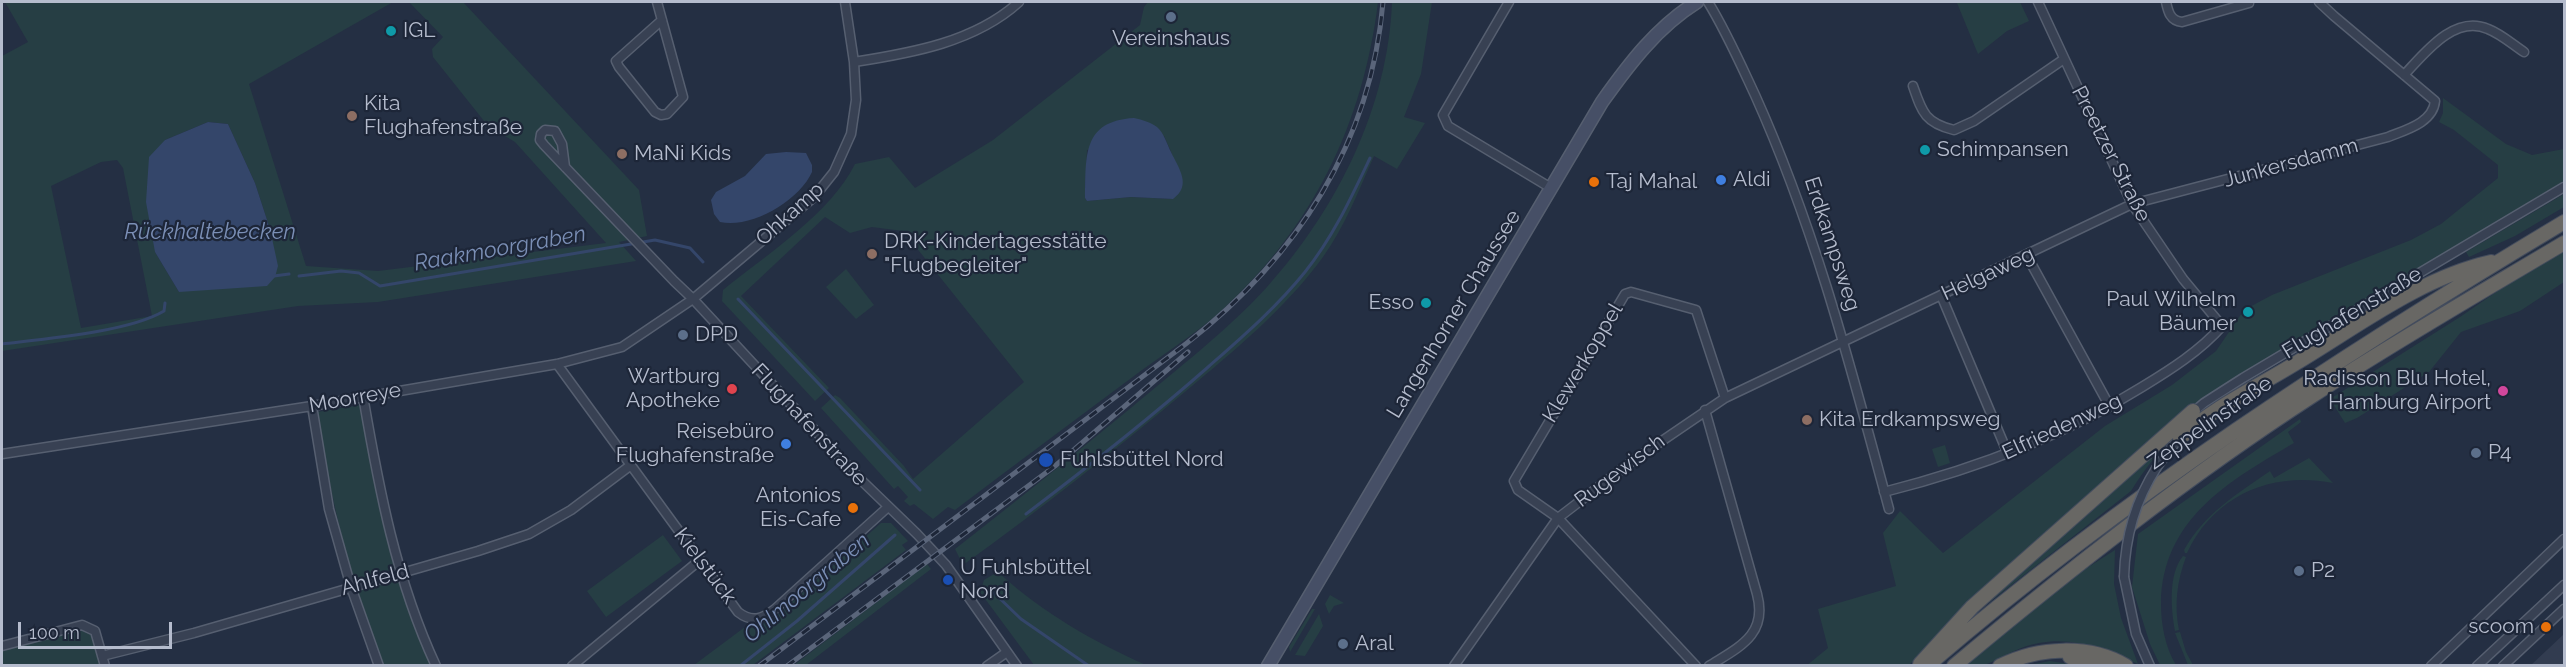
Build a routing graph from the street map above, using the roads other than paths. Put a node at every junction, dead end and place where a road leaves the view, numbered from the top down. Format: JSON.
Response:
{"nodes":[{"id":1,"x":657,"y":2,"type":"edge"},
{"id":2,"x":845,"y":2,"type":"edge"},
{"id":3,"x":1019,"y":2,"type":"edge"},
{"id":4,"x":1509,"y":2,"type":"edge"},
{"id":5,"x":1676,"y":2,"type":"edge"},
{"id":6,"x":1697,"y":2,"type":"edge"},
{"id":7,"x":1708,"y":2,"type":"edge"},
{"id":8,"x":2038,"y":2,"type":"edge"},
{"id":9,"x":2166,"y":2,"type":"edge"},
{"id":10,"x":2319,"y":2,"type":"edge"},
{"id":11,"x":2248,"y":3,"type":"edge"},
{"id":12,"x":1674,"y":19,"type":"junction"},
{"id":13,"x":662,"y":20,"type":"junction"},
{"id":14,"x":2524,"y":51,"type":"dead end"},
{"id":15,"x":2064,"y":59,"type":"junction"},
{"id":16,"x":854,"y":62,"type":"junction"},
{"id":17,"x":2404,"y":75,"type":"junction"},
{"id":18,"x":1913,"y":86,"type":"dead end"},
{"id":19,"x":565,"y":167,"type":"dead end"},
{"id":20,"x":2565,"y":187,"type":"edge"},
{"id":21,"x":1551,"y":188,"type":"junction"},
{"id":22,"x":2133,"y":204,"type":"junction"},
{"id":23,"x":2565,"y":222,"type":"edge"},
{"id":24,"x":2565,"y":243,"type":"edge"},
{"id":25,"x":2028,"y":256,"type":"junction"},
{"id":26,"x":2502,"y":260,"type":"junction"},
{"id":27,"x":1941,"y":295,"type":"junction"},
{"id":28,"x":693,"y":299,"type":"junction"},
{"id":29,"x":2222,"y":326,"type":"joint"},
{"id":30,"x":1843,"y":342,"type":"junction"},
{"id":31,"x":557,"y":364,"type":"junction"},
{"id":32,"x":363,"y":396,"type":"junction"},
{"id":33,"x":1725,"y":398,"type":"junction"},
{"id":34,"x":312,"y":406,"type":"junction"},
{"id":35,"x":2110,"y":407,"type":"junction"},
{"id":36,"x":1705,"y":410,"type":"junction"},
{"id":37,"x":2193,"y":411,"type":"junction"},
{"id":38,"x":2180,"y":438,"type":"junction"},
{"id":39,"x":2,"y":454,"type":"edge"},
{"id":40,"x":2008,"y":454,"type":"junction"},
{"id":41,"x":631,"y":465,"type":"junction"},
{"id":42,"x":1884,"y":492,"type":"junction"},
{"id":43,"x":888,"y":507,"type":"junction"},
{"id":44,"x":1889,"y":509,"type":"dead end"},
{"id":45,"x":1558,"y":518,"type":"junction"},
{"id":46,"x":2565,"y":539,"type":"edge"},
{"id":47,"x":700,"y":560,"type":"junction"},
{"id":48,"x":400,"y":574,"type":"junction"},
{"id":49,"x":2565,"y":585,"type":"edge"},
{"id":50,"x":351,"y":587,"type":"junction"},
{"id":51,"x":2565,"y":609,"type":"edge"},
{"id":52,"x":2,"y":643,"type":"edge"},
{"id":53,"x":1007,"y":652,"type":"junction"},
{"id":54,"x":2053,"y":652,"type":"junction"},
{"id":55,"x":102,"y":656,"type":"junction"},
{"id":56,"x":1455,"y":665,"type":"edge"},
{"id":57,"x":105,"y":666,"type":"edge"},
{"id":58,"x":379,"y":666,"type":"edge"},
{"id":59,"x":436,"y":666,"type":"edge"},
{"id":60,"x":572,"y":666,"type":"edge"},
{"id":61,"x":987,"y":666,"type":"edge"},
{"id":62,"x":1017,"y":666,"type":"edge"},
{"id":63,"x":1268,"y":666,"type":"edge"},
{"id":64,"x":1696,"y":666,"type":"edge"},
{"id":65,"x":1708,"y":666,"type":"edge"},
{"id":66,"x":1918,"y":666,"type":"edge"},
{"id":67,"x":1927,"y":666,"type":"edge"},
{"id":68,"x":1954,"y":666,"type":"edge"},
{"id":69,"x":2000,"y":666,"type":"edge"},
{"id":70,"x":2100,"y":666,"type":"edge"},
{"id":71,"x":2126,"y":666,"type":"edge"},
{"id":72,"x":2150,"y":666,"type":"edge"},
{"id":73,"x":2431,"y":666,"type":"edge"},
{"id":74,"x":2477,"y":666,"type":"edge"},
{"id":75,"x":2504,"y":666,"type":"edge"}],
"edges":[{"from":1,"to":13,"type":"street"},
{"from":2,"to":16,"type":"street","name":"Ohkamp"},
{"from":3,"to":16,"type":"street"},
{"from":4,"to":21,"type":"street"},
{"from":5,"to":12,"type":"main road"},
{"from":6,"to":12,"type":"main road","name":"Langenhorner Chaussee"},
{"from":7,"to":30,"type":"street","name":"Erdkampsweg"},
{"from":8,"to":15,"type":"street","name":"Preetzer Straße"},
{"from":9,"to":11,"type":"street"},
{"from":10,"to":17,"type":"street"},
{"from":12,"to":21,"type":"main road","name":"Langenhorner Chaussee"},
{"from":13,"to":13,"type":"street"},
{"from":14,"to":17,"type":"street"},
{"from":15,"to":18,"type":"street"},
{"from":15,"to":22,"type":"street","name":"Preetzer Straße"},
{"from":16,"to":28,"type":"street","name":"Ohkamp"},
{"from":17,"to":22,"type":"street","name":"Junkersdamm"},
{"from":19,"to":28,"type":"street","name":"Flughafenstraße"},
{"from":20,"to":37,"type":"street","name":"Flughafenstraße"},
{"from":21,"to":63,"type":"main road","name":"Langenhorner Chaussee"},
{"from":22,"to":25,"type":"street","name":"Helgaweg"},
{"from":22,"to":29,"type":"street","name":"Preetzer Straße"},
{"from":23,"to":26,"type":"highway","name":"Zeppelinstraße"},
{"from":24,"to":68,"type":"highway","name":"Zeppelinstraße"},
{"from":25,"to":27,"type":"street","name":"Helgaweg"},
{"from":25,"to":35,"type":"street"},
{"from":26,"to":38,"type":"highway"},
{"from":26,"to":67,"type":"highway","name":"Zeppelinstraße"},
{"from":27,"to":30,"type":"street","name":"Helgaweg"},
{"from":27,"to":40,"type":"street"},
{"from":28,"to":31,"type":"street","name":"Moorreye"},
{"from":28,"to":43,"type":"street","name":"Flughafenstraße"},
{"from":29,"to":35,"type":"street","name":"Elfriedenweg"},
{"from":30,"to":33,"type":"street","name":"Rugewisch"},
{"from":30,"to":42,"type":"street","name":"Erdkampsweg"},
{"from":31,"to":32,"type":"street","name":"Moorreye"},
{"from":31,"to":41,"type":"street","name":"Kielstück"},
{"from":32,"to":34,"type":"street","name":"Moorreye"},
{"from":32,"to":48,"type":"street"},
{"from":33,"to":36,"type":"street","name":"Rugewisch"},
{"from":33,"to":45,"type":"street","name":"Klewerkoppel"},
{"from":34,"to":39,"type":"street","name":"Moorreye"},
{"from":34,"to":50,"type":"street"},
{"from":35,"to":40,"type":"street","name":"Elfriedenweg"},
{"from":36,"to":45,"type":"street","name":"Rugewisch"},
{"from":36,"to":65,"type":"street"},
{"from":37,"to":38,"type":"street"},
{"from":37,"to":66,"type":"highway"},
{"from":38,"to":72,"type":"street","bridge":true},
{"from":40,"to":42,"type":"street","name":"Elfriedenweg"},
{"from":41,"to":47,"type":"street","name":"Kielstück"},
{"from":41,"to":48,"type":"street","name":"Ahlfeld"},
{"from":42,"to":44,"type":"street","name":"Erdkampsweg"},
{"from":43,"to":47,"type":"street","name":"Kielstück"},
{"from":43,"to":53,"type":"street","name":"Flughafenstraße"},
{"from":45,"to":56,"type":"street","name":"Rugewisch"},
{"from":45,"to":64,"type":"street"},
{"from":46,"to":73,"type":"street"},
{"from":47,"to":60,"type":"street"},
{"from":48,"to":50,"type":"street","name":"Ahlfeld"},
{"from":48,"to":59,"type":"street"},
{"from":49,"to":74,"type":"street"},
{"from":50,"to":55,"type":"street","name":"Ahlfeld"},
{"from":50,"to":58,"type":"street"},
{"from":51,"to":75,"type":"street"},
{"from":52,"to":55,"type":"street"},
{"from":53,"to":61,"type":"street"},
{"from":53,"to":62,"type":"street","name":"Flughafenstraße"},
{"from":54,"to":69,"type":"highway"},
{"from":54,"to":70,"type":"highway"},
{"from":54,"to":71,"type":"highway"},
{"from":55,"to":57,"type":"street"}]}
